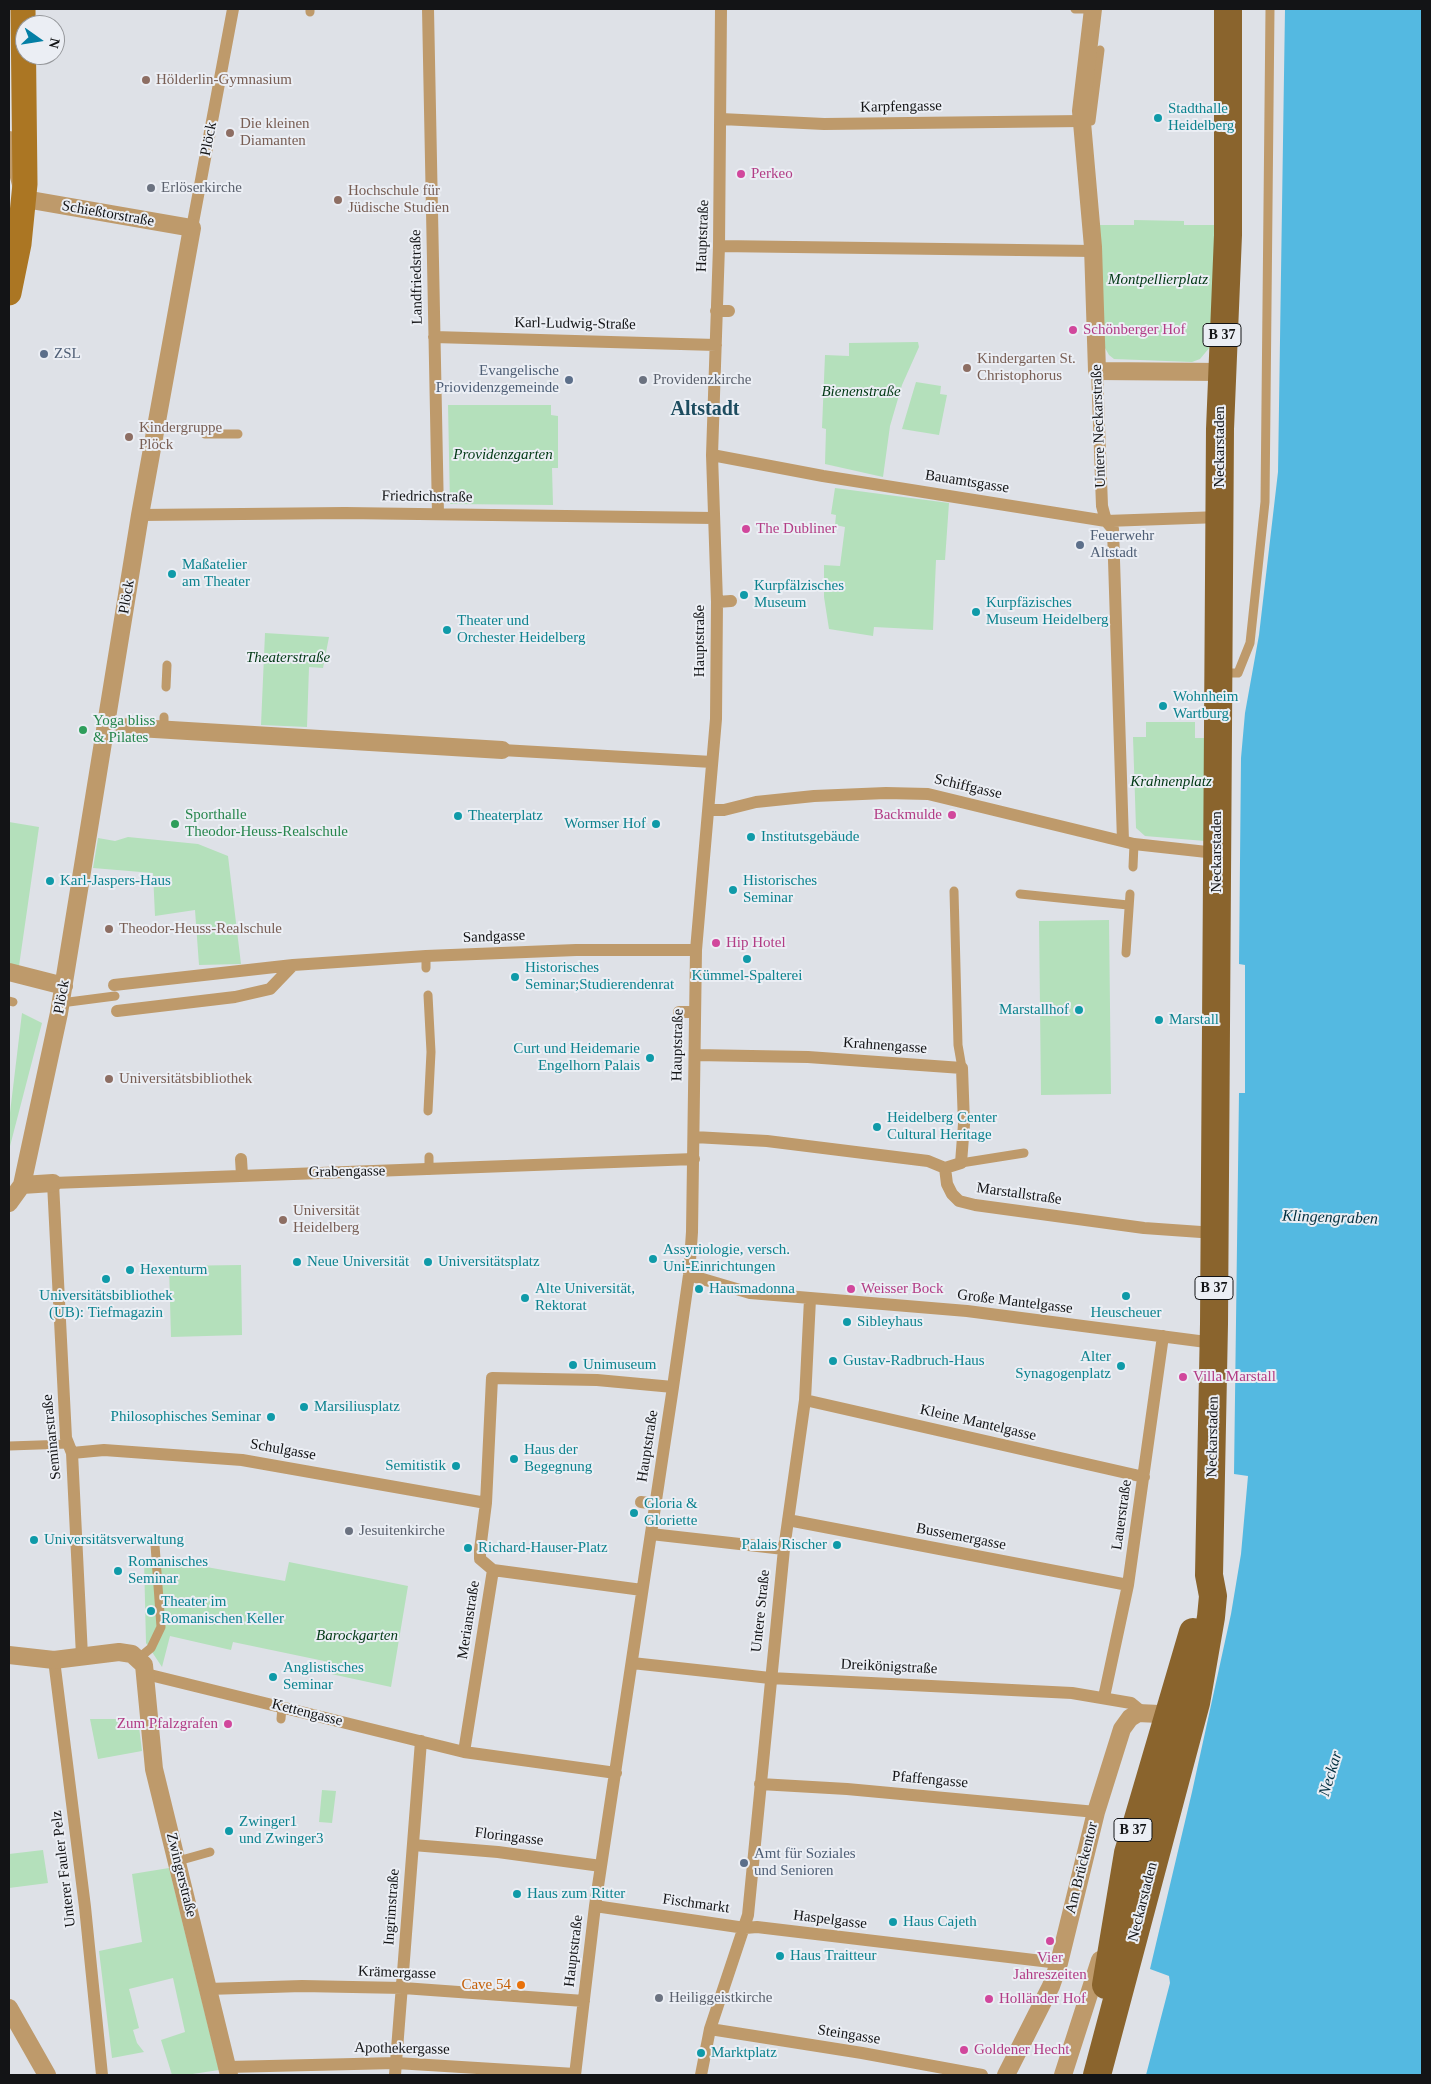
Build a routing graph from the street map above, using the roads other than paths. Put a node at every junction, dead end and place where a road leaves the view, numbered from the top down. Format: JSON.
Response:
{"nodes":[{"id":1,"x":23,"y":9,"type":"edge"},
{"id":2,"x":233,"y":9,"type":"edge"},
{"id":3,"x":428,"y":9,"type":"edge"},
{"id":4,"x":721,"y":9,"type":"edge"},
{"id":5,"x":1074,"y":9,"type":"edge"},
{"id":6,"x":1084,"y":9,"type":"edge"},
{"id":7,"x":1093,"y":9,"type":"edge"},
{"id":8,"x":1228,"y":9,"type":"edge"},
{"id":9,"x":1270,"y":9,"type":"edge"},
{"id":10,"x":1100,"y":50,"type":"dead end"},
{"id":11,"x":721,"y":119,"type":"junction"},
{"id":12,"x":1082,"y":121,"type":"junction"},
{"id":13,"x":9,"y":140,"type":"edge"},
{"id":14,"x":25,"y":199,"type":"junction"},
{"id":15,"x":192,"y":228,"type":"junction"},
{"id":16,"x":719,"y":246,"type":"junction"},
{"id":17,"x":1093,"y":251,"type":"junction"},
{"id":18,"x":9,"y":293,"type":"edge"},
{"id":19,"x":434,"y":338,"type":"junction"},
{"id":20,"x":716,"y":345,"type":"junction"},
{"id":21,"x":1097,"y":371,"type":"junction"},
{"id":22,"x":1221,"y":372,"type":"junction"},
{"id":23,"x":205,"y":434,"type":"dead end"},
{"id":24,"x":238,"y":434,"type":"dead end"},
{"id":25,"x":712,"y":455,"type":"junction"},
{"id":26,"x":438,"y":514,"type":"junction"},
{"id":27,"x":140,"y":515,"type":"junction"},
{"id":28,"x":1220,"y":517,"type":"junction"},
{"id":29,"x":713,"y":518,"type":"junction"},
{"id":30,"x":1106,"y":521,"type":"junction"},
{"id":31,"x":731,"y":601,"type":"dead end"},
{"id":32,"x":717,"y":602,"type":"junction"},
{"id":33,"x":167,"y":664,"type":"dead end"},
{"id":34,"x":1218,"y":673,"type":"junction"},
{"id":35,"x":166,"y":687,"type":"dead end"},
{"id":36,"x":105,"y":726,"type":"junction"},
{"id":37,"x":502,"y":750,"type":"joint"},
{"id":38,"x":712,"y":762,"type":"junction"},
{"id":39,"x":709,"y":810,"type":"junction"},
{"id":40,"x":1129,"y":842,"type":"junction"},
{"id":41,"x":1216,"y":853,"type":"junction"},
{"id":42,"x":1133,"y":867,"type":"dead end"},
{"id":43,"x":954,"y":891,"type":"dead end"},
{"id":44,"x":1020,"y":894,"type":"dead end"},
{"id":45,"x":1130,"y":894,"type":"dead end"},
{"id":46,"x":1128,"y":905,"type":"junction"},
{"id":47,"x":696,"y":950,"type":"junction"},
{"id":48,"x":1126,"y":953,"type":"dead end"},
{"id":49,"x":293,"y":965,"type":"junction"},
{"id":50,"x":9,"y":972,"type":"edge"},
{"id":51,"x":64,"y":986,"type":"junction"},
{"id":52,"x":115,"y":990,"type":"joint"},
{"id":53,"x":428,"y":995,"type":"dead end"},
{"id":54,"x":61,"y":1003,"type":"junction"},
{"id":55,"x":117,"y":1012,"type":"dead end"},
{"id":56,"x":679,"y":1012,"type":"dead end"},
{"id":57,"x":695,"y":1012,"type":"junction"},
{"id":58,"x":695,"y":1055,"type":"junction"},
{"id":59,"x":962,"y":1068,"type":"junction"},
{"id":60,"x":428,"y":1111,"type":"dead end"},
{"id":61,"x":694,"y":1137,"type":"junction"},
{"id":62,"x":1024,"y":1153,"type":"dead end"},
{"id":63,"x":241,"y":1159,"type":"dead end"},
{"id":64,"x":694,"y":1159,"type":"junction"},
{"id":65,"x":961,"y":1163,"type":"junction"},
{"id":66,"x":945,"y":1168,"type":"junction"},
{"id":67,"x":242,"y":1175,"type":"junction"},
{"id":68,"x":53,"y":1184,"type":"junction"},
{"id":69,"x":22,"y":1185,"type":"junction"},
{"id":70,"x":9,"y":1203,"type":"edge"},
{"id":71,"x":1214,"y":1233,"type":"junction"},
{"id":72,"x":689,"y":1275,"type":"junction"},
{"id":73,"x":810,"y":1298,"type":"junction"},
{"id":74,"x":1163,"y":1336,"type":"junction"},
{"id":75,"x":1214,"y":1343,"type":"junction"},
{"id":76,"x":673,"y":1387,"type":"junction"},
{"id":77,"x":806,"y":1400,"type":"junction"},
{"id":78,"x":9,"y":1446,"type":"edge"},
{"id":79,"x":70,"y":1449,"type":"junction"},
{"id":80,"x":1144,"y":1478,"type":"junction"},
{"id":81,"x":641,"y":1502,"type":"dead end"},
{"id":82,"x":486,"y":1503,"type":"junction"},
{"id":83,"x":656,"y":1504,"type":"junction"},
{"id":84,"x":788,"y":1520,"type":"junction"},
{"id":85,"x":656,"y":1535,"type":"junction"},
{"id":86,"x":155,"y":1545,"type":"dead end"},
{"id":87,"x":784,"y":1549,"type":"junction"},
{"id":88,"x":493,"y":1570,"type":"junction"},
{"id":89,"x":1128,"y":1585,"type":"junction"},
{"id":90,"x":642,"y":1590,"type":"junction"},
{"id":91,"x":9,"y":1655,"type":"edge"},
{"id":92,"x":82,"y":1656,"type":"junction"},
{"id":93,"x":54,"y":1660,"type":"junction"},
{"id":94,"x":632,"y":1663,"type":"junction"},
{"id":95,"x":143,"y":1666,"type":"junction"},
{"id":96,"x":770,"y":1678,"type":"junction"},
{"id":97,"x":1104,"y":1696,"type":"junction"},
{"id":98,"x":1142,"y":1712,"type":"junction"},
{"id":99,"x":1179,"y":1720,"type":"junction"},
{"id":100,"x":421,"y":1741,"type":"junction"},
{"id":101,"x":471,"y":1753,"type":"junction"},
{"id":102,"x":616,"y":1773,"type":"junction"},
{"id":103,"x":760,"y":1784,"type":"junction"},
{"id":104,"x":1096,"y":1812,"type":"junction"},
{"id":105,"x":413,"y":1844,"type":"junction"},
{"id":106,"x":210,"y":1852,"type":"dead end"},
{"id":107,"x":178,"y":1861,"type":"junction"},
{"id":108,"x":601,"y":1866,"type":"junction"},
{"id":109,"x":595,"y":1906,"type":"junction"},
{"id":110,"x":751,"y":1928,"type":"junction"},
{"id":111,"x":1111,"y":1947,"type":"junction"},
{"id":112,"x":1060,"y":1963,"type":"junction"},
{"id":113,"x":403,"y":1988,"type":"junction"},
{"id":114,"x":208,"y":1990,"type":"junction"},
{"id":115,"x":584,"y":2001,"type":"junction"},
{"id":116,"x":9,"y":2008,"type":"edge"},
{"id":117,"x":710,"y":2029,"type":"junction"},
{"id":118,"x":1099,"y":2063,"type":"edge"},
{"id":119,"x":395,"y":2069,"type":"edge"},
{"id":120,"x":228,"y":2071,"type":"edge"},
{"id":121,"x":47,"y":2075,"type":"edge"},
{"id":122,"x":102,"y":2075,"type":"edge"},
{"id":123,"x":575,"y":2075,"type":"edge"},
{"id":124,"x":701,"y":2075,"type":"edge"},
{"id":125,"x":982,"y":2075,"type":"edge"},
{"id":126,"x":1006,"y":2075,"type":"edge"},
{"id":127,"x":1063,"y":2075,"type":"edge"}],
"edges":[{"from":1,"to":14,"type":"main road"},
{"from":2,"to":15,"type":"street","name":"Plöck"},
{"from":3,"to":19,"type":"street","name":"Landfriedstraße"},
{"from":4,"to":11,"type":"street","name":"Hauptstraße"},
{"from":5,"to":6,"type":"lane"},
{"from":7,"to":12,"type":"street","name":"Untere Neckarstraße"},
{"from":8,"to":22,"type":"main road","name":"Neckarstaden","number":"B 37"},
{"from":9,"to":34,"type":"lane"},
{"from":10,"to":12,"type":"lane"},
{"from":11,"to":12,"type":"street","name":"Karpfengasse"},
{"from":11,"to":16,"type":"street","name":"Hauptstraße"},
{"from":12,"to":17,"type":"street","name":"Untere Neckarstraße"},
{"from":13,"to":14,"type":"street"},
{"from":14,"to":15,"type":"street","name":"Schießtorstraße"},
{"from":14,"to":18,"type":"main road"},
{"from":15,"to":27,"type":"street","name":"Plöck"},
{"from":16,"to":17,"type":"street"},
{"from":16,"to":20,"type":"street","name":"Hauptstraße"},
{"from":17,"to":21,"type":"street","name":"Untere Neckarstraße"},
{"from":19,"to":20,"type":"street","name":"Karl-Ludwig-Straße"},
{"from":19,"to":26,"type":"street","name":"Landfriedstraße"},
{"from":20,"to":25,"type":"street","name":"Hauptstraße"},
{"from":21,"to":22,"type":"street"},
{"from":21,"to":30,"type":"street","name":"Untere Neckarstraße"},
{"from":22,"to":28,"type":"main road","name":"Neckarstaden","number":"B 37"},
{"from":23,"to":24,"type":"lane"},
{"from":25,"to":29,"type":"street","name":"Hauptstraße"},
{"from":25,"to":30,"type":"street","name":"Bauamtsgasse"},
{"from":26,"to":27,"type":"street","name":"Friedrichstraße"},
{"from":26,"to":29,"type":"street","name":"Friedrichstraße"},
{"from":27,"to":36,"type":"street","name":"Plöck"},
{"from":28,"to":30,"type":"street","name":"Bauamtsgasse"},
{"from":28,"to":34,"type":"main road","name":"Neckarstaden","number":"B 37"},
{"from":29,"to":32,"type":"street","name":"Hauptstraße"},
{"from":30,"to":40,"type":"street","name":"Untere Neckarstraße"},
{"from":31,"to":32,"type":"street"},
{"from":32,"to":38,"type":"street","name":"Hauptstraße"},
{"from":33,"to":35,"type":"lane"},
{"from":34,"to":41,"type":"main road","name":"Neckarstaden","number":"B 37"},
{"from":36,"to":37,"type":"street"},
{"from":36,"to":51,"type":"street","name":"Plöck"},
{"from":37,"to":38,"type":"street"},
{"from":38,"to":39,"type":"street","name":"Hauptstraße"},
{"from":39,"to":40,"type":"street","name":"Schiffgasse"},
{"from":39,"to":47,"type":"street","name":"Hauptstraße"},
{"from":40,"to":41,"type":"street","name":"Schiffgasse"},
{"from":40,"to":42,"type":"lane"},
{"from":41,"to":71,"type":"main road","name":"Neckarstaden","number":"B 37"},
{"from":43,"to":59,"type":"lane"},
{"from":44,"to":46,"type":"lane"},
{"from":45,"to":46,"type":"lane"},
{"from":46,"to":48,"type":"lane"},
{"from":47,"to":49,"type":"street","name":"Sandgasse"},
{"from":47,"to":57,"type":"street","name":"Hauptstraße"},
{"from":49,"to":52,"type":"street","name":"Sandgasse"},
{"from":49,"to":55,"type":"street"},
{"from":50,"to":51,"type":"street"},
{"from":51,"to":54,"type":"street","name":"Plöck"},
{"from":52,"to":54,"type":"lane","name":"Sandgasse"},
{"from":53,"to":60,"type":"lane"},
{"from":54,"to":69,"type":"street","name":"Plöck"},
{"from":56,"to":57,"type":"street"},
{"from":57,"to":58,"type":"street","name":"Hauptstraße"},
{"from":58,"to":59,"type":"street","name":"Krahnengasse"},
{"from":58,"to":61,"type":"street","name":"Hauptstraße"},
{"from":59,"to":65,"type":"street"},
{"from":61,"to":64,"type":"street","name":"Hauptstraße"},
{"from":61,"to":66,"type":"street"},
{"from":62,"to":65,"type":"lane"},
{"from":63,"to":67,"type":"street"},
{"from":64,"to":67,"type":"street","name":"Grabengasse"},
{"from":64,"to":72,"type":"street","name":"Hauptstraße"},
{"from":65,"to":66,"type":"street"},
{"from":66,"to":71,"type":"street","name":"Marstallstraße"},
{"from":67,"to":68,"type":"street","name":"Grabengasse"},
{"from":68,"to":69,"type":"street","name":"Grabengasse"},
{"from":68,"to":79,"type":"street","name":"Seminarstraße"},
{"from":69,"to":70,"type":"street"},
{"from":71,"to":75,"type":"main road","name":"Neckarstaden","number":"B 37"},
{"from":72,"to":73,"type":"street","name":"Große Mantelgasse"},
{"from":72,"to":76,"type":"street","name":"Hauptstraße"},
{"from":73,"to":74,"type":"street","name":"Große Mantelgasse"},
{"from":73,"to":77,"type":"street","name":"Untere Straße"},
{"from":74,"to":75,"type":"street","name":"Große Mantelgasse"},
{"from":74,"to":80,"type":"street","name":"Lauerstraße"},
{"from":75,"to":99,"type":"main road","name":"Neckarstaden","number":"B 37"},
{"from":76,"to":82,"type":"street","name":"Merianstraße"},
{"from":76,"to":83,"type":"street","name":"Hauptstraße"},
{"from":77,"to":80,"type":"street","name":"Kleine Mantelgasse"},
{"from":77,"to":84,"type":"street","name":"Untere Straße"},
{"from":78,"to":79,"type":"lane"},
{"from":79,"to":82,"type":"street","name":"Schulgasse"},
{"from":79,"to":92,"type":"street","name":"Seminarstraße"},
{"from":80,"to":89,"type":"street","name":"Lauerstraße"},
{"from":81,"to":83,"type":"street"},
{"from":82,"to":88,"type":"street","name":"Merianstraße"},
{"from":83,"to":85,"type":"street","name":"Hauptstraße"},
{"from":84,"to":87,"type":"street","name":"Untere Straße"},
{"from":84,"to":89,"type":"street","name":"Bussemergasse"},
{"from":85,"to":87,"type":"street"},
{"from":85,"to":90,"type":"street","name":"Hauptstraße"},
{"from":86,"to":95,"type":"lane"},
{"from":87,"to":96,"type":"street","name":"Untere Straße"},
{"from":88,"to":90,"type":"street"},
{"from":88,"to":101,"type":"street","name":"Merianstraße"},
{"from":89,"to":97,"type":"street","name":"Lauerstraße"},
{"from":90,"to":94,"type":"street","name":"Hauptstraße"},
{"from":91,"to":93,"type":"street","name":"Kettengasse"},
{"from":92,"to":93,"type":"street","name":"Kettengasse"},
{"from":92,"to":95,"type":"street","name":"Kettengasse"},
{"from":93,"to":122,"type":"street","name":"Unterer Fauler Pelz"},
{"from":94,"to":96,"type":"street","name":"Dreikönigstraße"},
{"from":94,"to":102,"type":"street","name":"Hauptstraße"},
{"from":95,"to":100,"type":"street","name":"Kettengasse"},
{"from":95,"to":107,"type":"street","name":"Zwingerstraße"},
{"from":96,"to":97,"type":"street","name":"Dreikönigstraße"},
{"from":96,"to":103,"type":"street","name":"Untere Straße"},
{"from":97,"to":98,"type":"street","name":"Dreikönigstraße"},
{"from":98,"to":99,"type":"street"},
{"from":98,"to":104,"type":"street","name":"Am Brückentor"},
{"from":99,"to":111,"type":"main road","name":"Neckarstaden","number":"B 37"},
{"from":99,"to":118,"type":"main road","name":"Neckarstaden","number":"B 37"},
{"from":100,"to":101,"type":"street","name":"Kettengasse"},
{"from":100,"to":105,"type":"street","name":"Ingrimstraße"},
{"from":101,"to":102,"type":"street","name":"Kettengasse"},
{"from":102,"to":108,"type":"street","name":"Hauptstraße"},
{"from":103,"to":104,"type":"street","name":"Pfaffengasse"},
{"from":103,"to":110,"type":"street","name":"Untere Straße"},
{"from":104,"to":112,"type":"street","name":"Am Brückentor"},
{"from":105,"to":108,"type":"street","name":"Floringasse"},
{"from":105,"to":113,"type":"street","name":"Ingrimstraße"},
{"from":106,"to":107,"type":"lane"},
{"from":107,"to":114,"type":"street","name":"Zwingerstraße"},
{"from":108,"to":109,"type":"street","name":"Hauptstraße"},
{"from":109,"to":110,"type":"street","name":"Fischmarkt"},
{"from":109,"to":115,"type":"street","name":"Hauptstraße"},
{"from":110,"to":112,"type":"street","name":"Haspelgasse"},
{"from":110,"to":117,"type":"street","name":"Fischmarkt"},
{"from":111,"to":118,"type":"main road","name":"Neckarstaden","number":"B 37"},
{"from":111,"to":127,"type":"street"},
{"from":112,"to":126,"type":"street","name":"Am Brückentor"},
{"from":113,"to":114,"type":"street","name":"Krämergasse"},
{"from":113,"to":115,"type":"street","name":"Krämergasse"},
{"from":113,"to":119,"type":"street","name":"Ingrimstraße"},
{"from":114,"to":120,"type":"street","name":"Zwingerstraße"},
{"from":115,"to":123,"type":"street","name":"Hauptstraße"},
{"from":116,"to":121,"type":"street"},
{"from":117,"to":124,"type":"street"},
{"from":117,"to":125,"type":"street","name":"Steingasse"},
{"from":119,"to":120,"type":"street","name":"Apothekergasse"},
{"from":119,"to":123,"type":"street","name":"Apothekergasse"}]}
